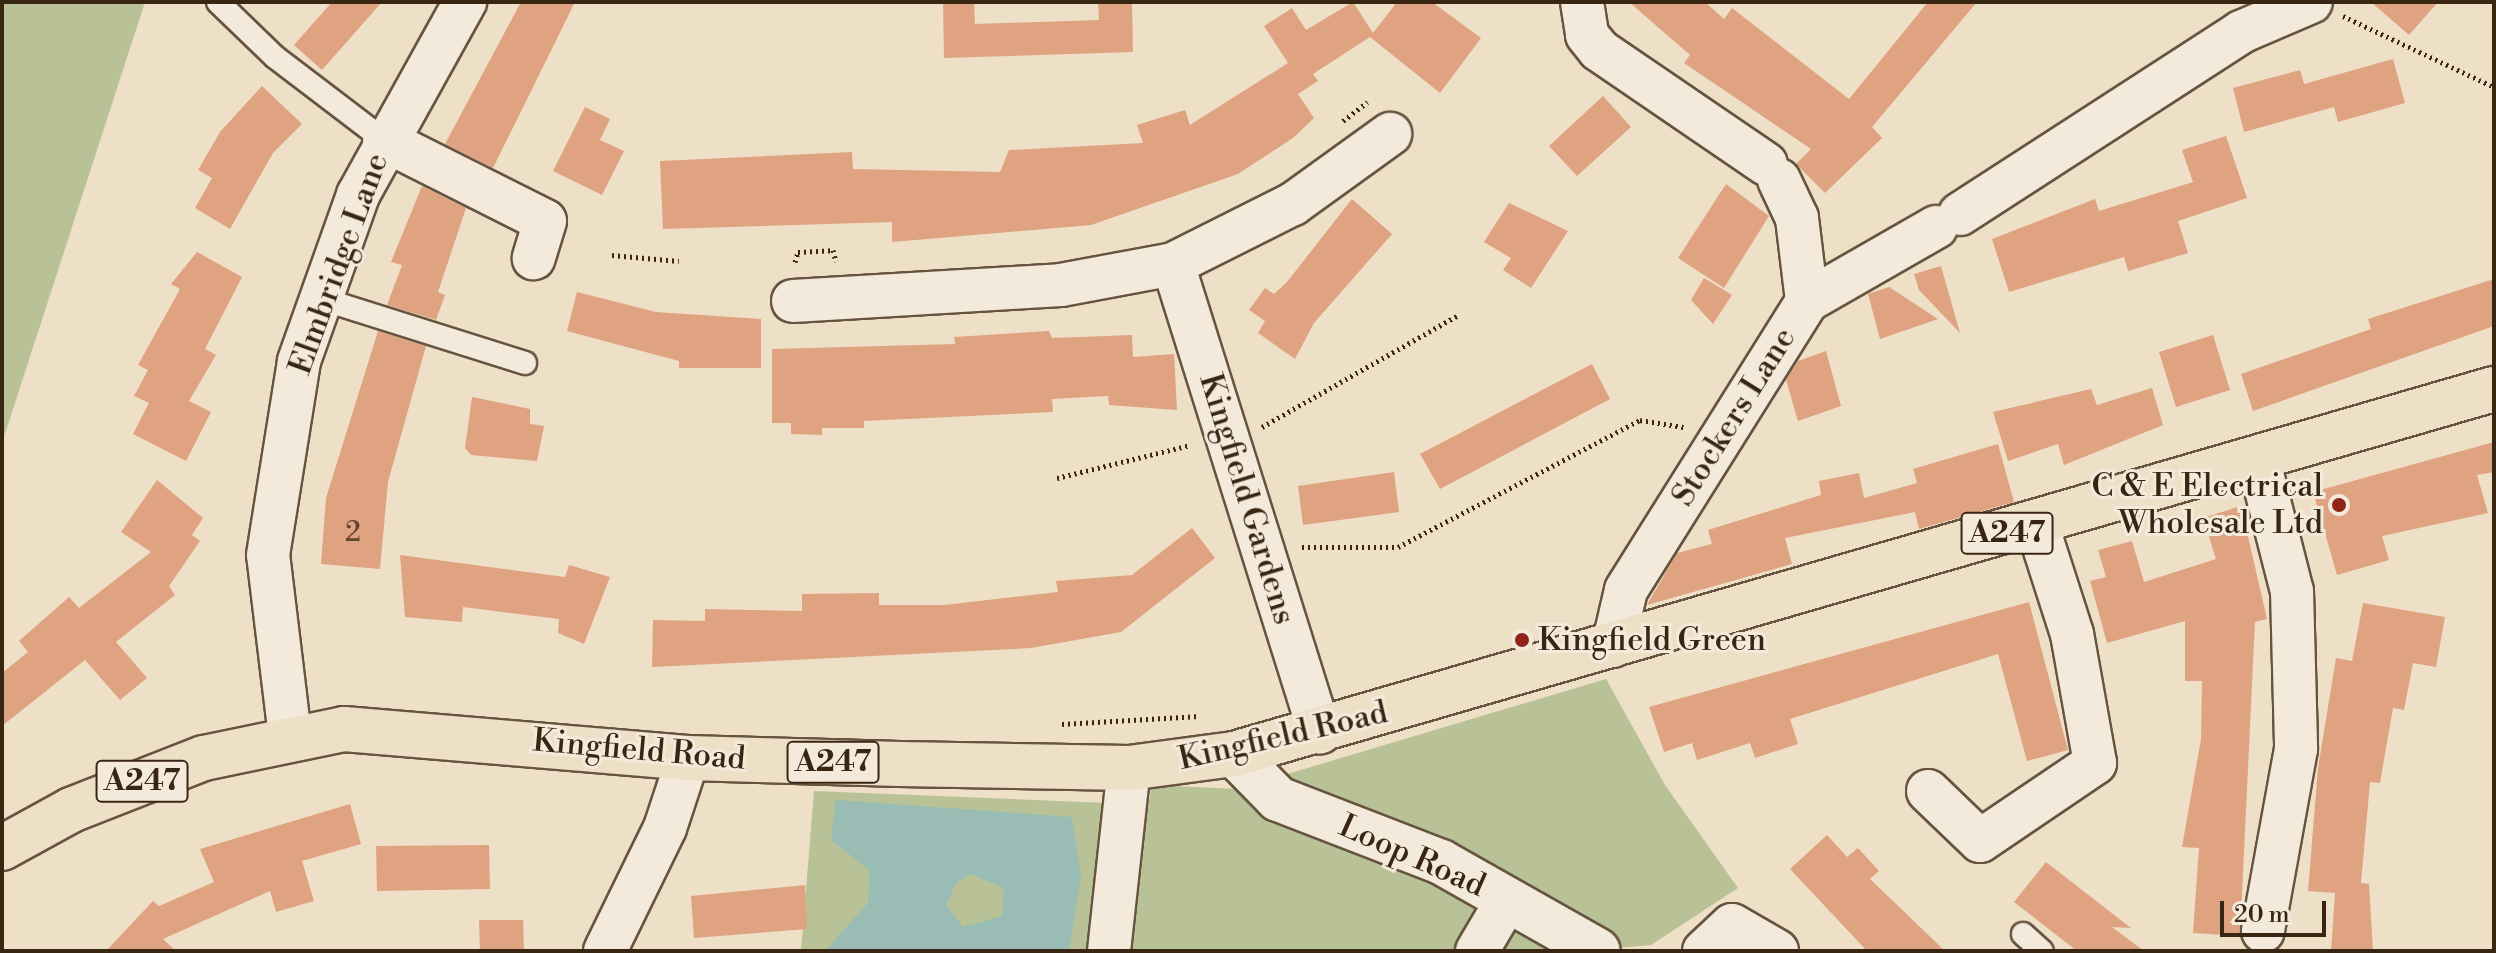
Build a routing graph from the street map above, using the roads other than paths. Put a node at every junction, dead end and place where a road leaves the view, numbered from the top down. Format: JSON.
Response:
{"nodes":[{"id":1,"x":218,"y":2,"type":"edge"},
{"id":2,"x":465,"y":2,"type":"edge"},
{"id":3,"x":1582,"y":2,"type":"edge"},
{"id":4,"x":2322,"y":7,"type":"edge"},
{"id":5,"x":2251,"y":13,"type":"edge"},
{"id":6,"x":1387,"y":119,"type":"road end"},
{"id":7,"x":384,"y":140,"type":"junction"},
{"id":8,"x":534,"y":258,"type":"dead end"},
{"id":9,"x":1173,"y":264,"type":"junction"},
{"id":10,"x":792,"y":286,"type":"road end"},
{"id":11,"x":319,"y":298,"type":"junction"},
{"id":12,"x":1807,"y":301,"type":"junction"},
{"id":13,"x":525,"y":363,"type":"dead end"},
{"id":14,"x":2494,"y":389,"type":"edge"},
{"id":15,"x":2259,"y":462,"type":"junction"},
{"id":16,"x":2037,"y":525,"type":"junction"},
{"id":17,"x":1613,"y":646,"type":"junction"},
{"id":18,"x":1320,"y":733,"type":"junction"},
{"id":19,"x":290,"y":736,"type":"junction"},
{"id":20,"x":1234,"y":754,"type":"junction"},
{"id":21,"x":688,"y":758,"type":"junction"},
{"id":22,"x":1129,"y":768,"type":"junction"},
{"id":23,"x":1928,"y":791,"type":"dead end"},
{"id":24,"x":2,"y":848,"type":"edge"},
{"id":25,"x":1507,"y":900,"type":"junction"},
{"id":26,"x":2263,"y":931,"type":"dead end"},
{"id":27,"x":2023,"y":934,"type":"dead end"},
{"id":28,"x":605,"y":951,"type":"edge"},
{"id":29,"x":1109,"y":951,"type":"edge"},
{"id":30,"x":1477,"y":951,"type":"edge"},
{"id":31,"x":1598,"y":951,"type":"edge"},
{"id":32,"x":1704,"y":951,"type":"edge"},
{"id":33,"x":1777,"y":951,"type":"edge"},
{"id":34,"x":2042,"y":951,"type":"edge"}],
"edges":[{"from":1,"to":7,"type":"lane"},
{"from":2,"to":7,"type":"street","name":"Elmbridge Lane"},
{"from":3,"to":12,"type":"street","name":"Stockers Lane"},
{"from":4,"to":5,"type":"street"},
{"from":5,"to":12,"type":"street"},
{"from":6,"to":9,"type":"street"},
{"from":7,"to":8,"type":"street"},
{"from":7,"to":11,"type":"street","name":"Elmbridge Lane"},
{"from":9,"to":10,"type":"street"},
{"from":9,"to":18,"type":"street","name":"Kingfield Gardens"},
{"from":11,"to":13,"type":"lane"},
{"from":11,"to":19,"type":"street","name":"Elmbridge Lane"},
{"from":12,"to":17,"type":"street","name":"Stockers Lane"},
{"from":14,"to":15,"type":"main road","name":"Kingfield Road","number":"A247"},
{"from":15,"to":16,"type":"main road","name":"Kingfield Road","number":"A247"},
{"from":15,"to":26,"type":"street"},
{"from":16,"to":17,"type":"main road","name":"Kingfield Road","number":"A247"},
{"from":16,"to":23,"type":"street"},
{"from":17,"to":18,"type":"main road","name":"Kingfield Road","number":"A247"},
{"from":18,"to":20,"type":"main road","name":"Kingfield Road","number":"A247"},
{"from":19,"to":21,"type":"main road","name":"Kingfield Road","number":"A247"},
{"from":19,"to":24,"type":"main road","name":"Kingfield Road","number":"A247"},
{"from":20,"to":22,"type":"main road","name":"Kingfield Road","number":"A247"},
{"from":20,"to":25,"type":"main road","name":"Loop Road"},
{"from":21,"to":22,"type":"main road","name":"Kingfield Road","number":"A247"},
{"from":21,"to":28,"type":"street"},
{"from":22,"to":29,"type":"street"},
{"from":25,"to":30,"type":"street"},
{"from":25,"to":31,"type":"main road","name":"Loop Road"},
{"from":27,"to":34,"type":"lane"},
{"from":32,"to":33,"type":"street"}]}
